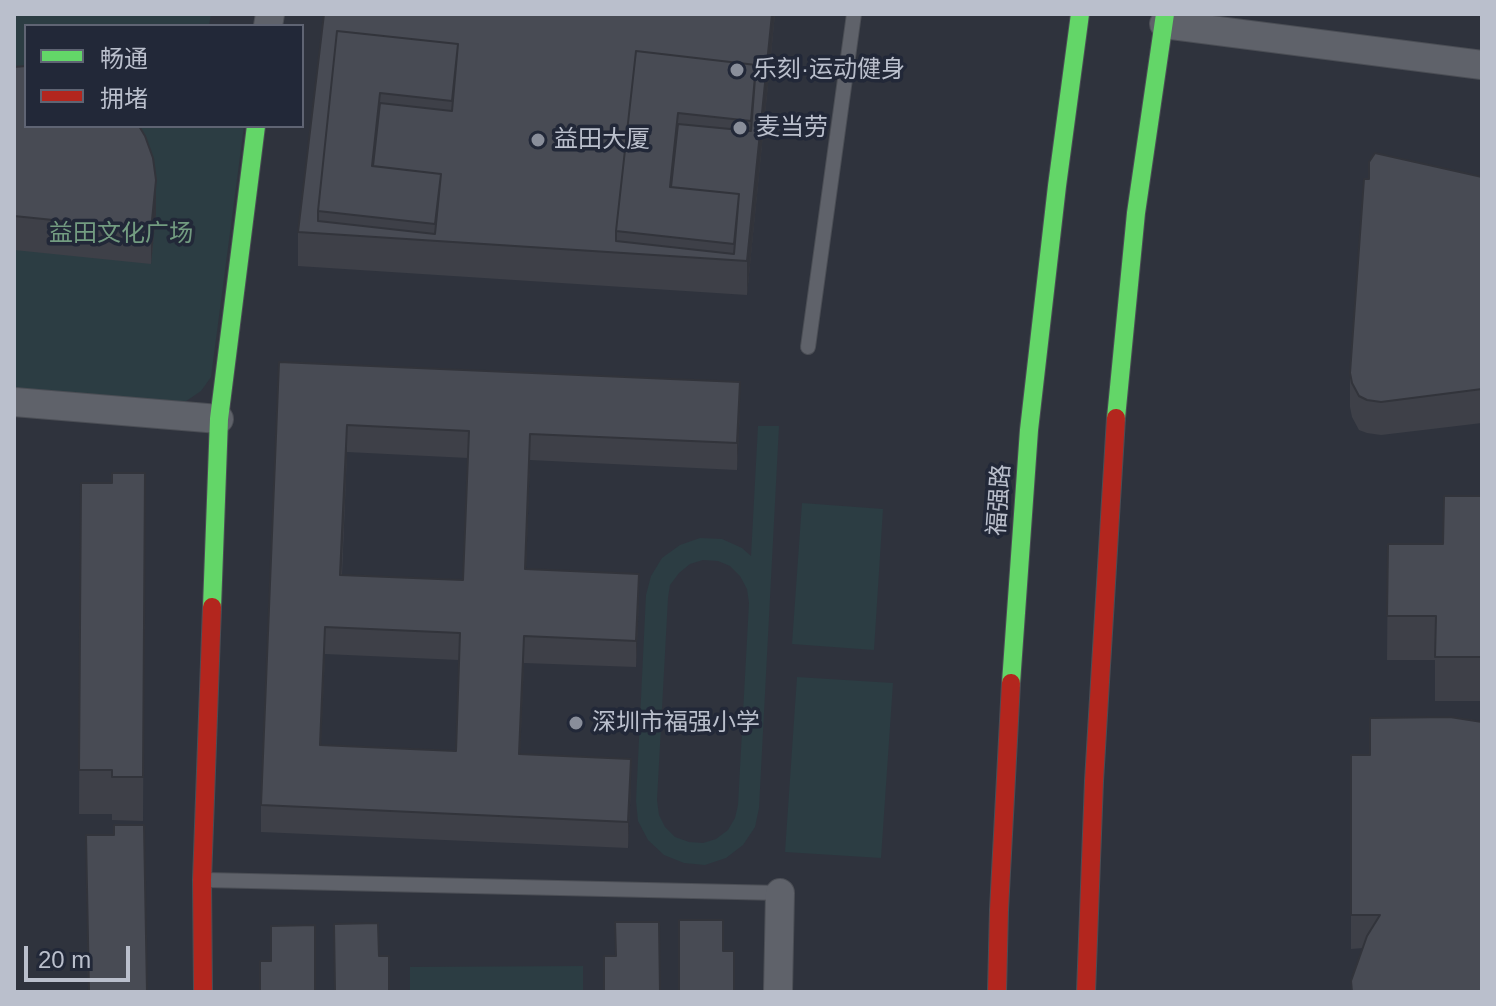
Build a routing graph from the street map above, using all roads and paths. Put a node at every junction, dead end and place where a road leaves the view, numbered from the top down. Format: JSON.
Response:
{"nodes":[{"id":1,"x":854,"y":14,"type":"edge"},
{"id":2,"x":1080,"y":14,"type":"edge"},
{"id":3,"x":1164,"y":19,"type":"edge"},
{"id":4,"x":1482,"y":65,"type":"edge"},
{"id":5,"x":256,"y":128,"type":"edge"},
{"id":6,"x":808,"y":347,"type":"dead end"},
{"id":7,"x":14,"y":402,"type":"edge"},
{"id":8,"x":219,"y":419,"type":"junction"},
{"id":9,"x":202,"y":880,"type":"junction"},
{"id":10,"x":780,"y":893,"type":"joint"},
{"id":11,"x":203,"y":992,"type":"edge"},
{"id":12,"x":778,"y":992,"type":"edge"},
{"id":13,"x":997,"y":992,"type":"edge"},
{"id":14,"x":1086,"y":992,"type":"edge"}],
"edges":[{"from":1,"to":6,"type":"lane"},
{"from":2,"to":13,"type":"main road","name":"福强路"},
{"from":3,"to":4,"type":"street"},
{"from":3,"to":14,"type":"main road"},
{"from":5,"to":8,"type":"main road"},
{"from":7,"to":8,"type":"street"},
{"from":8,"to":9,"type":"main road"},
{"from":9,"to":10,"type":"lane"},
{"from":9,"to":11,"type":"main road"},
{"from":10,"to":12,"type":"street"}]}
